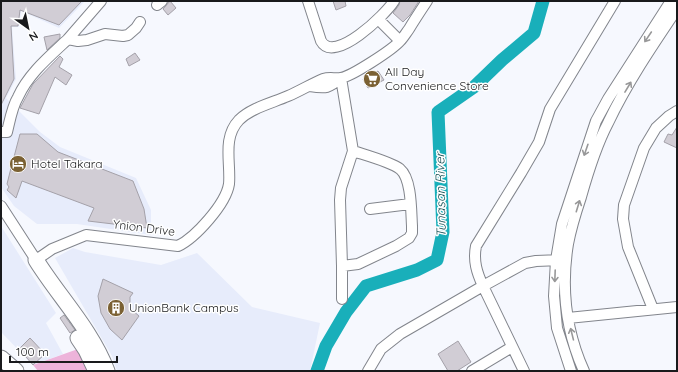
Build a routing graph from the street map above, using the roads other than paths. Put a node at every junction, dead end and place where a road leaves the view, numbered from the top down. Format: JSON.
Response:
{"nodes":[{"id":1,"x":100,"y":1,"type":"edge"},
{"id":2,"x":308,"y":1,"type":"edge"},
{"id":3,"x":394,"y":1,"type":"edge"},
{"id":4,"x":427,"y":1,"type":"edge"},
{"id":5,"x":615,"y":1,"type":"edge"},
{"id":6,"x":672,"y":5,"type":"edge"},
{"id":7,"x":378,"y":20,"type":"junction"},
{"id":8,"x":140,"y":22,"type":"dead end"},
{"id":9,"x":68,"y":39,"type":"junction"},
{"id":10,"x":400,"y":41,"type":"junction"},
{"id":11,"x":341,"y":78,"type":"junction"},
{"id":12,"x":310,"y":86,"type":"junction"},
{"id":13,"x":677,"y":111,"type":"edge"},
{"id":14,"x":1,"y":132,"type":"edge"},
{"id":15,"x":353,"y":151,"type":"junction"},
{"id":16,"x":410,"y":204,"type":"junction"},
{"id":17,"x":1,"y":206,"type":"edge"},
{"id":18,"x":370,"y":209,"type":"dead end"},
{"id":19,"x":36,"y":260,"type":"junction"},
{"id":20,"x":561,"y":260,"type":"junction"},
{"id":21,"x":342,"y":266,"type":"junction"},
{"id":22,"x":44,"y":272,"type":"junction"},
{"id":23,"x":483,"y":286,"type":"junction"},
{"id":24,"x":342,"y":299,"type":"dead end"},
{"id":25,"x":677,"y":307,"type":"edge"},
{"id":26,"x":653,"y":309,"type":"junction"},
{"id":27,"x":568,"y":318,"type":"junction"},
{"id":28,"x":512,"y":347,"type":"junction"},
{"id":29,"x":1,"y":359,"type":"edge"},
{"id":30,"x":10,"y":371,"type":"edge"},
{"id":31,"x":16,"y":371,"type":"edge"},
{"id":32,"x":96,"y":371,"type":"edge"},
{"id":33,"x":107,"y":371,"type":"edge"},
{"id":34,"x":368,"y":371,"type":"edge"},
{"id":35,"x":472,"y":371,"type":"edge"},
{"id":36,"x":524,"y":371,"type":"edge"},
{"id":37,"x":571,"y":371,"type":"edge"},
{"id":38,"x":584,"y":371,"type":"edge"}],
"edges":[{"from":1,"to":9,"type":"street"},
{"from":2,"to":7,"type":"street"},
{"from":3,"to":7,"type":"street"},
{"from":4,"to":10,"type":"street"},
{"from":5,"to":23,"type":"street"},
{"from":6,"to":20,"type":"street"},
{"from":7,"to":10,"type":"street"},
{"from":8,"to":9,"type":"street"},
{"from":9,"to":14,"type":"street"},
{"from":10,"to":11,"type":"street"},
{"from":11,"to":12,"type":"street","name":"Ynion Drive"},
{"from":11,"to":12,"type":"street"},
{"from":11,"to":15,"type":"street"},
{"from":12,"to":19,"type":"street","name":"Ynion Drive"},
{"from":13,"to":26,"type":"street"},
{"from":15,"to":16,"type":"street"},
{"from":15,"to":21,"type":"street"},
{"from":16,"to":18,"type":"street"},
{"from":16,"to":21,"type":"street"},
{"from":17,"to":19,"type":"street"},
{"from":19,"to":22,"type":"highway"},
{"from":20,"to":23,"type":"street"},
{"from":20,"to":27,"type":"street"},
{"from":20,"to":37,"type":"street","one_way":true},
{"from":21,"to":24,"type":"street"},
{"from":22,"to":32,"type":"highway"},
{"from":22,"to":33,"type":"highway"},
{"from":23,"to":28,"type":"street"},
{"from":23,"to":34,"type":"street"},
{"from":25,"to":26,"type":"street"},
{"from":26,"to":27,"type":"street"},
{"from":38,"to":27,"type":"street","one_way":true},
{"from":28,"to":35,"type":"street"},
{"from":28,"to":36,"type":"street"},
{"from":29,"to":30,"type":"highway"},
{"from":29,"to":31,"type":"highway"}]}
